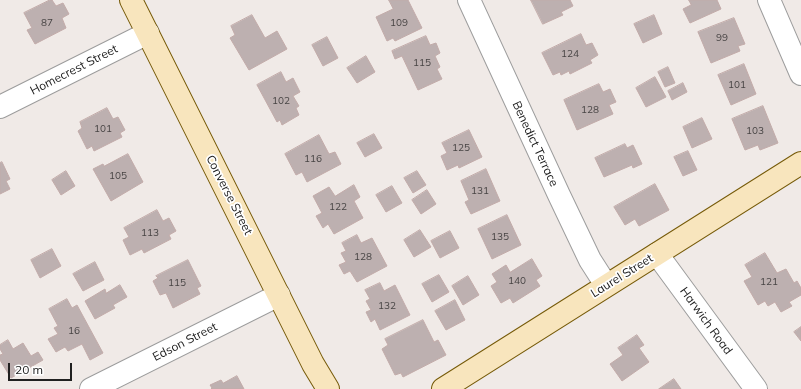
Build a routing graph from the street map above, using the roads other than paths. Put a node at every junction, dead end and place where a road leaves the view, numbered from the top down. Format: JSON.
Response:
{"nodes":[{"id":1,"x":131,"y":0,"type":"edge"},
{"id":2,"x":469,"y":0,"type":"edge"},
{"id":3,"x":769,"y":0,"type":"edge"},
{"id":4,"x":148,"y":33,"type":"junction"},
{"id":5,"x":801,"y":74,"type":"edge"},
{"id":6,"x":0,"y":107,"type":"edge"},
{"id":7,"x":801,"y":163,"type":"edge"},
{"id":8,"x":657,"y":254,"type":"junction"},
{"id":9,"x":606,"y":285,"type":"junction"},
{"id":10,"x":279,"y":295,"type":"junction"},
{"id":11,"x":91,"y":389,"type":"edge"},
{"id":12,"x":328,"y":389,"type":"edge"},
{"id":13,"x":443,"y":389,"type":"edge"},
{"id":14,"x":756,"y":389,"type":"edge"}],
"edges":[{"from":1,"to":4,"type":"main road","name":"Converse Street"},
{"from":2,"to":9,"type":"street","name":"Benedict Terrace"},
{"from":3,"to":5,"type":"street"},
{"from":4,"to":6,"type":"street","name":"Homecrest Street"},
{"from":4,"to":10,"type":"main road","name":"Converse Street"},
{"from":7,"to":8,"type":"main road","name":"Laurel Street"},
{"from":8,"to":9,"type":"main road","name":"Laurel Street"},
{"from":8,"to":14,"type":"street","name":"Harwich Road"},
{"from":9,"to":13,"type":"main road","name":"Laurel Street"},
{"from":10,"to":11,"type":"street","name":"Edson Street"},
{"from":10,"to":12,"type":"main road","name":"Converse Street"}]}
